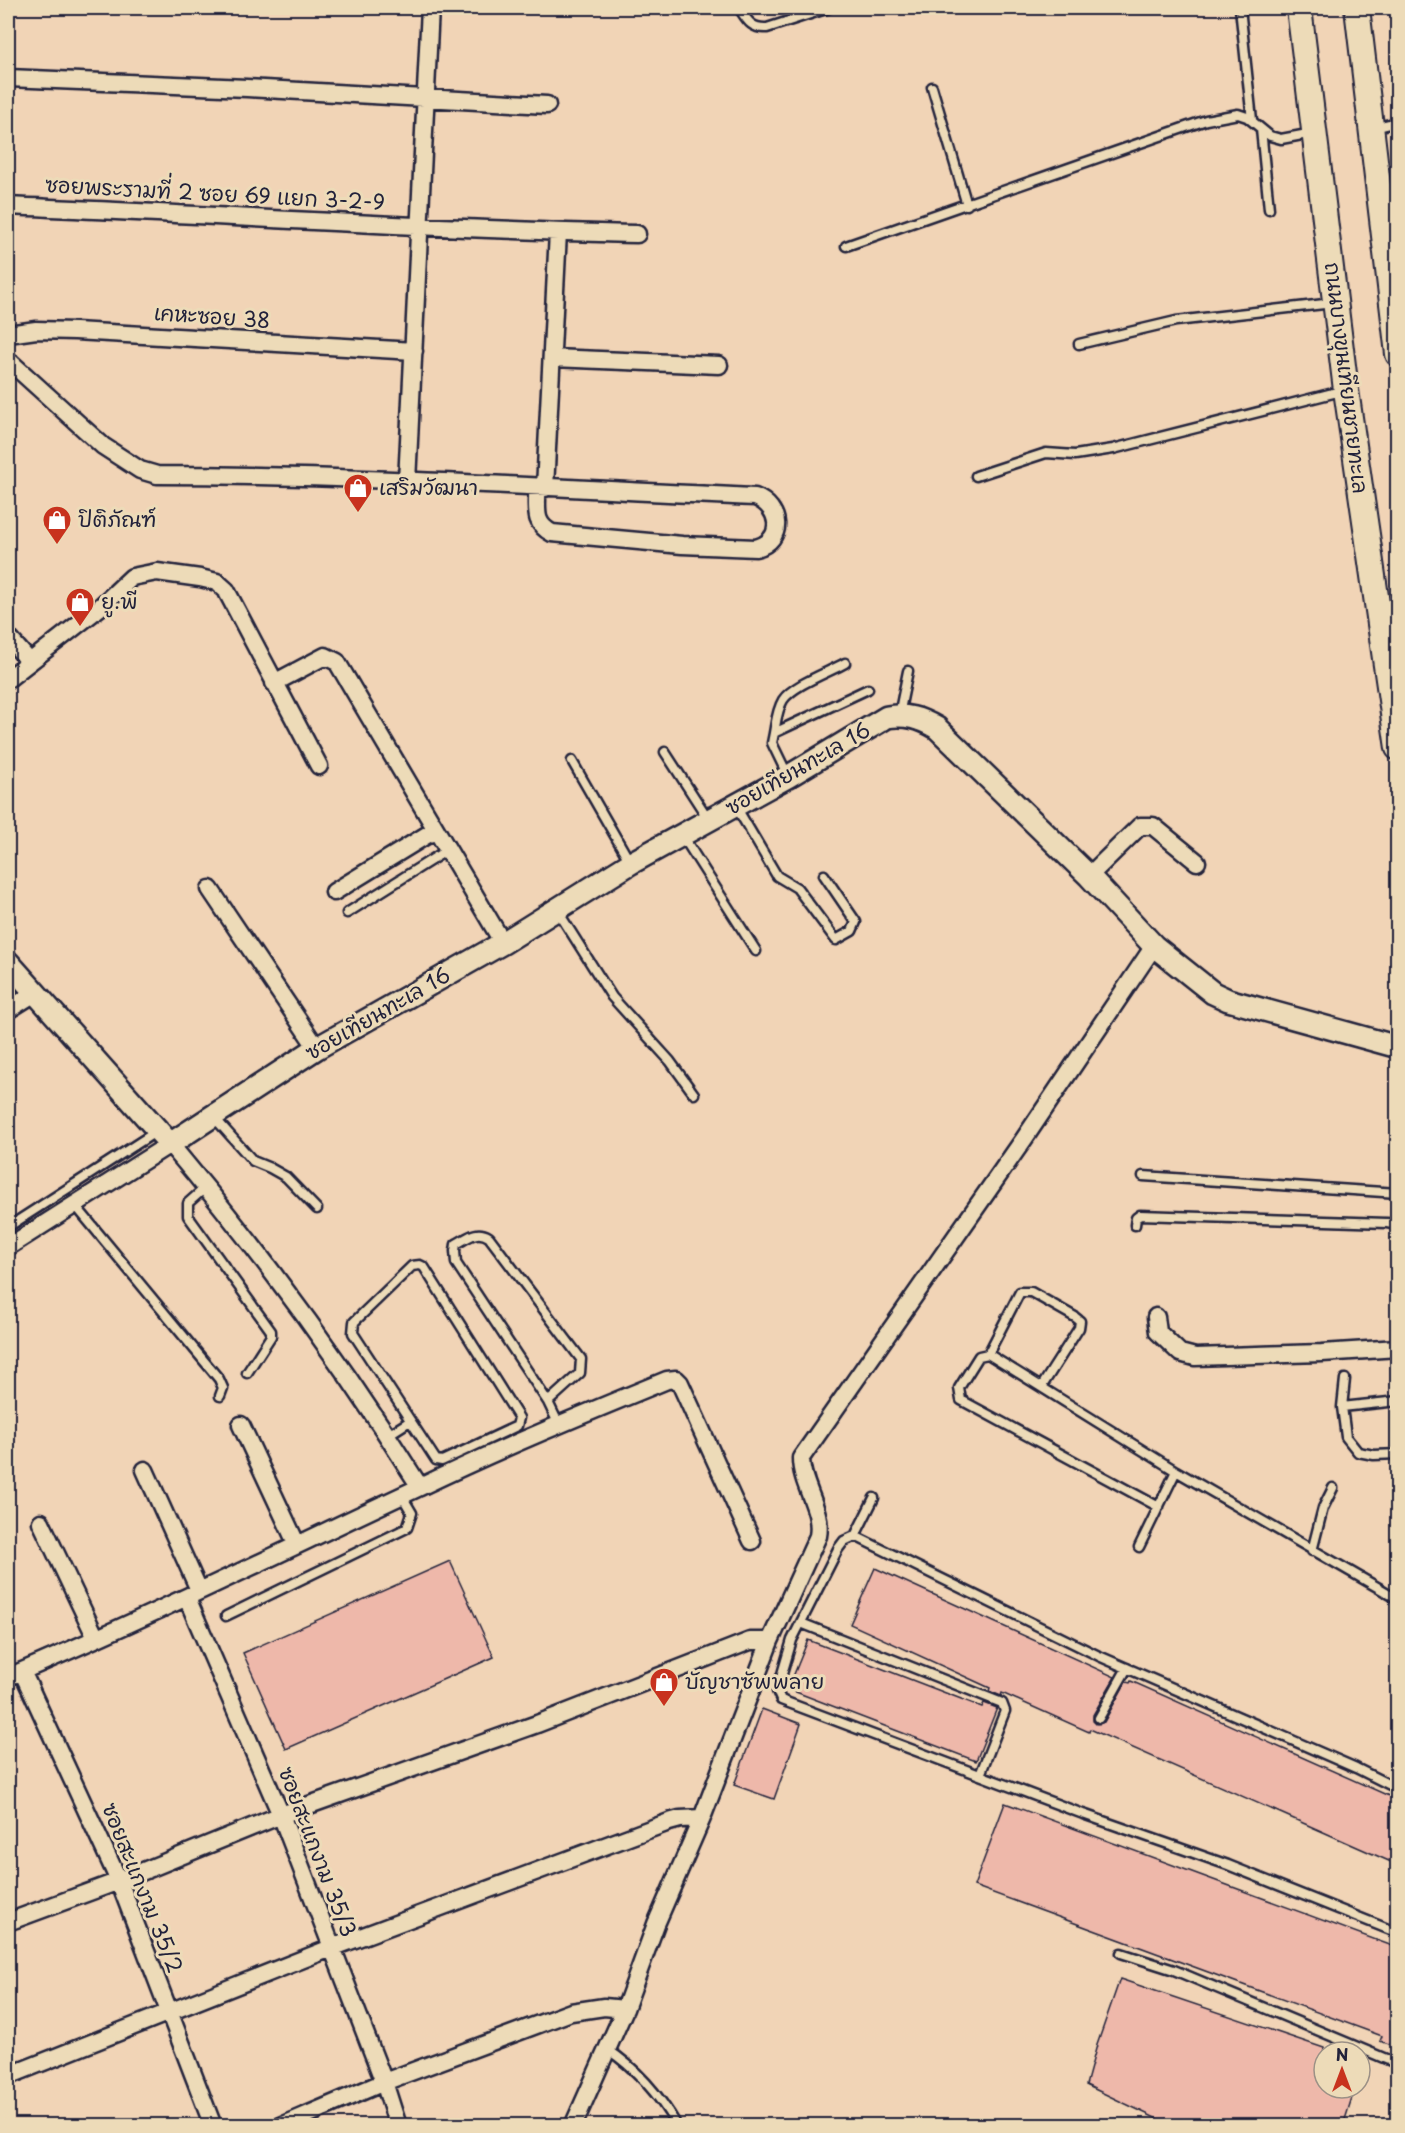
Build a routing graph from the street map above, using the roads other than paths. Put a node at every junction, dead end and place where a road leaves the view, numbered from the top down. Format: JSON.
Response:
{"nodes":[{"id":1,"x":430,"y":8,"type":"edge"},
{"id":2,"x":739,"y":8,"type":"edge"},
{"id":3,"x":829,"y":8,"type":"edge"},
{"id":4,"x":1240,"y":8,"type":"edge"},
{"id":5,"x":1299,"y":8,"type":"edge"},
{"id":6,"x":1357,"y":8,"type":"edge"},
{"id":7,"x":1397,"y":8,"type":"edge"},
{"id":8,"x":1397,"y":28,"type":"edge"},
{"id":9,"x":8,"y":78,"type":"edge"},
{"id":10,"x":932,"y":87,"type":"dead end"},
{"id":11,"x":425,"y":98,"type":"junction"},
{"id":12,"x":547,"y":105,"type":"dead end"},
{"id":13,"x":1252,"y":120,"type":"junction"},
{"id":14,"x":1398,"y":122,"type":"edge"},
{"id":15,"x":1372,"y":128,"type":"junction"},
{"id":16,"x":1261,"y":129,"type":"junction"},
{"id":17,"x":1314,"y":133,"type":"junction"},
{"id":18,"x":967,"y":204,"type":"junction"},
{"id":19,"x":8,"y":206,"type":"edge"},
{"id":20,"x":1269,"y":209,"type":"dead end"},
{"id":21,"x":421,"y":228,"type":"junction"},
{"id":22,"x":558,"y":232,"type":"junction"},
{"id":23,"x":637,"y":234,"type":"dead end"},
{"id":24,"x":846,"y":246,"type":"dead end"},
{"id":25,"x":1335,"y":303,"type":"junction"},
{"id":26,"x":1395,"y":306,"type":"edge"},
{"id":27,"x":8,"y":334,"type":"edge"},
{"id":28,"x":1079,"y":344,"type":"dead end"},
{"id":29,"x":1397,"y":349,"type":"edge"},
{"id":30,"x":414,"y":351,"type":"junction"},
{"id":31,"x":1398,"y":354,"type":"edge"},
{"id":32,"x":553,"y":358,"type":"junction"},
{"id":33,"x":8,"y":360,"type":"edge"},
{"id":34,"x":719,"y":366,"type":"dead end"},
{"id":35,"x":1346,"y":390,"type":"junction"},
{"id":36,"x":976,"y":476,"type":"dead end"},
{"id":37,"x":407,"y":482,"type":"junction"},
{"id":38,"x":541,"y":488,"type":"junction"},
{"id":39,"x":8,"y":637,"type":"edge"},
{"id":40,"x":30,"y":662,"type":"junction"},
{"id":41,"x":845,"y":663,"type":"dead end"},
{"id":42,"x":908,"y":671,"type":"dead end"},
{"id":43,"x":8,"y":680,"type":"edge"},
{"id":44,"x":274,"y":683,"type":"junction"},
{"id":45,"x":868,"y":689,"type":"dead end"},
{"id":46,"x":898,"y":715,"type":"junction"},
{"id":47,"x":774,"y":733,"type":"junction"},
{"id":48,"x":1398,"y":748,"type":"edge"},
{"id":49,"x":665,"y":752,"type":"dead end"},
{"id":50,"x":572,"y":761,"type":"dead end"},
{"id":51,"x":319,"y":766,"type":"dead end"},
{"id":52,"x":789,"y":776,"type":"junction"},
{"id":53,"x":735,"y":805,"type":"junction"},
{"id":54,"x":710,"y":820,"type":"junction"},
{"id":55,"x":435,"y":830,"type":"junction"},
{"id":56,"x":682,"y":834,"type":"junction"},
{"id":57,"x":447,"y":850,"type":"junction"},
{"id":58,"x":1197,"y":862,"type":"dead end"},
{"id":59,"x":631,"y":863,"type":"junction"},
{"id":60,"x":824,"y":875,"type":"dead end"},
{"id":61,"x":1089,"y":876,"type":"junction"},
{"id":62,"x":210,"y":889,"type":"dead end"},
{"id":63,"x":334,"y":892,"type":"dead end"},
{"id":64,"x":557,"y":910,"type":"junction"},
{"id":65,"x":347,"y":913,"type":"dead end"},
{"id":66,"x":503,"y":943,"type":"junction"},
{"id":67,"x":1154,"y":946,"type":"junction"},
{"id":68,"x":756,"y":951,"type":"dead end"},
{"id":69,"x":8,"y":962,"type":"edge"},
{"id":70,"x":35,"y":993,"type":"junction"},
{"id":71,"x":8,"y":1011,"type":"edge"},
{"id":72,"x":1398,"y":1047,"type":"edge"},
{"id":73,"x":317,"y":1048,"type":"junction"},
{"id":74,"x":694,"y":1094,"type":"dead end"},
{"id":75,"x":213,"y":1116,"type":"junction"},
{"id":76,"x":163,"y":1137,"type":"junction"},
{"id":77,"x":1143,"y":1176,"type":"dead end"},
{"id":78,"x":206,"y":1187,"type":"junction"},
{"id":79,"x":1398,"y":1192,"type":"edge"},
{"id":80,"x":75,"y":1205,"type":"junction"},
{"id":81,"x":317,"y":1209,"type":"dead end"},
{"id":82,"x":1135,"y":1225,"type":"dead end"},
{"id":83,"x":1398,"y":1225,"type":"edge"},
{"id":84,"x":8,"y":1227,"type":"edge"},
{"id":85,"x":8,"y":1247,"type":"edge"},
{"id":86,"x":1156,"y":1317,"type":"dead end"},
{"id":87,"x":1398,"y":1348,"type":"edge"},
{"id":88,"x":988,"y":1354,"type":"junction"},
{"id":89,"x":247,"y":1373,"type":"dead end"},
{"id":90,"x":1345,"y":1379,"type":"dead end"},
{"id":91,"x":1042,"y":1386,"type":"junction"},
{"id":92,"x":220,"y":1396,"type":"dead end"},
{"id":93,"x":1398,"y":1401,"type":"edge"},
{"id":94,"x":548,"y":1402,"type":"junction"},
{"id":95,"x":1342,"y":1407,"type":"junction"},
{"id":96,"x":410,"y":1421,"type":"junction"},
{"id":97,"x":241,"y":1425,"type":"dead end"},
{"id":98,"x":559,"y":1425,"type":"junction"},
{"id":99,"x":388,"y":1435,"type":"junction"},
{"id":100,"x":1398,"y":1454,"type":"edge"},
{"id":101,"x":145,"y":1470,"type":"dead end"},
{"id":102,"x":1176,"y":1471,"type":"junction"},
{"id":103,"x":420,"y":1487,"type":"junction"},
{"id":104,"x":1333,"y":1488,"type":"dead end"},
{"id":105,"x":402,"y":1496,"type":"junction"},
{"id":106,"x":874,"y":1498,"type":"dead end"},
{"id":107,"x":1159,"y":1507,"type":"junction"},
{"id":108,"x":41,"y":1522,"type":"dead end"},
{"id":109,"x":855,"y":1536,"type":"junction"},
{"id":110,"x":752,"y":1541,"type":"dead end"},
{"id":111,"x":297,"y":1545,"type":"junction"},
{"id":112,"x":1139,"y":1547,"type":"dead end"},
{"id":113,"x":1312,"y":1551,"type":"junction"},
{"id":114,"x":193,"y":1594,"type":"junction"},
{"id":115,"x":1398,"y":1599,"type":"edge"},
{"id":116,"x":226,"y":1616,"type":"dead end"},
{"id":117,"x":801,"y":1623,"type":"junction"},
{"id":118,"x":96,"y":1638,"type":"junction"},
{"id":119,"x":770,"y":1641,"type":"junction"},
{"id":120,"x":1126,"y":1668,"type":"junction"},
{"id":121,"x":15,"y":1674,"type":"edge"},
{"id":122,"x":1099,"y":1718,"type":"dead end"},
{"id":123,"x":980,"y":1775,"type":"junction"},
{"id":124,"x":1398,"y":1789,"type":"edge"},
{"id":125,"x":281,"y":1815,"type":"junction"},
{"id":126,"x":702,"y":1818,"type":"junction"},
{"id":127,"x":119,"y":1881,"type":"junction"},
{"id":128,"x":8,"y":1922,"type":"edge"},
{"id":129,"x":1398,"y":1933,"type":"edge"},
{"id":130,"x":331,"y":1948,"type":"junction"},
{"id":131,"x":1121,"y":1953,"type":"dead end"},
{"id":132,"x":626,"y":2009,"type":"junction"},
{"id":133,"x":168,"y":2012,"type":"junction"},
{"id":134,"x":607,"y":2049,"type":"junction"},
{"id":135,"x":1398,"y":2064,"type":"edge"},
{"id":136,"x":8,"y":2076,"type":"edge"},
{"id":137,"x":384,"y":2082,"type":"junction"},
{"id":138,"x":213,"y":2126,"type":"edge"},
{"id":139,"x":281,"y":2126,"type":"edge"},
{"id":140,"x":398,"y":2126,"type":"edge"},
{"id":141,"x":573,"y":2126,"type":"edge"},
{"id":142,"x":677,"y":2126,"type":"edge"}],
"edges":[{"from":1,"to":11,"type":"street"},
{"from":2,"to":3,"type":"lane"},
{"from":4,"to":13,"type":"lane"},
{"from":5,"to":17,"type":"main road","name":"ถนนบางขุนเทียนชายทะเล"},
{"from":6,"to":15,"type":"main road"},
{"from":7,"to":8,"type":"lane"},
{"from":9,"to":11,"type":"street"},
{"from":10,"to":18,"type":"lane"},
{"from":11,"to":12,"type":"street"},
{"from":11,"to":21,"type":"street"},
{"from":13,"to":16,"type":"lane"},
{"from":13,"to":18,"type":"lane"},
{"from":14,"to":15,"type":"lane"},
{"from":15,"to":26,"type":"main road"},
{"from":16,"to":17,"type":"lane"},
{"from":16,"to":20,"type":"lane"},
{"from":17,"to":25,"type":"main road","name":"ถนนบางขุนเทียนชายทะเล"},
{"from":18,"to":24,"type":"lane"},
{"from":19,"to":21,"type":"street","name":"ซอยพระรามที่ 2 ซอย 69 แยก 3-2-9"},
{"from":21,"to":22,"type":"street","name":"ซอยพระรามที่ 2 ซอย 69 แยก 3-2-9"},
{"from":21,"to":30,"type":"street"},
{"from":22,"to":23,"type":"street","name":"ซอยพระรามที่ 2 ซอย 69 แยก 3-2-9"},
{"from":22,"to":32,"type":"street"},
{"from":25,"to":28,"type":"lane"},
{"from":25,"to":35,"type":"main road","name":"ถนนบางขุนเทียนชายทะเล"},
{"from":26,"to":29,"type":"main road"},
{"from":27,"to":30,"type":"street","name":"เคหะซอย 38"},
{"from":29,"to":31,"type":"main road"},
{"from":30,"to":37,"type":"street"},
{"from":32,"to":34,"type":"street"},
{"from":32,"to":38,"type":"street"},
{"from":33,"to":37,"type":"street"},
{"from":35,"to":36,"type":"lane"},
{"from":35,"to":48,"type":"main road","name":"ถนนบางขุนเทียนชายทะเล"},
{"from":37,"to":38,"type":"street"},
{"from":38,"to":38,"type":"street"},
{"from":39,"to":40,"type":"street"},
{"from":40,"to":43,"type":"street"},
{"from":40,"to":44,"type":"street"},
{"from":41,"to":47,"type":"lane"},
{"from":42,"to":46,"type":"lane"},
{"from":44,"to":51,"type":"street"},
{"from":44,"to":55,"type":"street"},
{"from":45,"to":47,"type":"lane"},
{"from":46,"to":52,"type":"street","name":"ซอยเทียนทะเล 16"},
{"from":46,"to":61,"type":"street"},
{"from":47,"to":52,"type":"lane"},
{"from":49,"to":54,"type":"lane"},
{"from":50,"to":59,"type":"lane"},
{"from":52,"to":53,"type":"street","name":"ซอยเทียนทะเล 16"},
{"from":53,"to":54,"type":"street","name":"ซอยเทียนทะเล 16"},
{"from":53,"to":60,"type":"lane"},
{"from":54,"to":56,"type":"street","name":"ซอยเทียนทะเล 16"},
{"from":55,"to":57,"type":"street"},
{"from":55,"to":63,"type":"street"},
{"from":56,"to":59,"type":"street","name":"ซอยเทียนทะเล 16"},
{"from":56,"to":68,"type":"lane"},
{"from":57,"to":65,"type":"lane"},
{"from":57,"to":66,"type":"street"},
{"from":58,"to":61,"type":"street"},
{"from":59,"to":64,"type":"street","name":"ซอยเทียนทะเล 16"},
{"from":61,"to":67,"type":"street"},
{"from":62,"to":73,"type":"street"},
{"from":64,"to":66,"type":"street","name":"ซอยเทียนทะเล 16"},
{"from":64,"to":74,"type":"lane"},
{"from":66,"to":73,"type":"street","name":"ซอยเทียนทะเล 16"},
{"from":67,"to":72,"type":"street"},
{"from":67,"to":119,"type":"street"},
{"from":69,"to":70,"type":"street"},
{"from":70,"to":71,"type":"street"},
{"from":70,"to":76,"type":"street"},
{"from":73,"to":75,"type":"street","name":"ซอยเทียนทะเล 16"},
{"from":75,"to":76,"type":"street","name":"ซอยเทียนทะเล 16"},
{"from":75,"to":81,"type":"lane"},
{"from":76,"to":78,"type":"street"},
{"from":76,"to":80,"type":"street"},
{"from":76,"to":84,"type":"lane"},
{"from":77,"to":79,"type":"lane"},
{"from":78,"to":89,"type":"lane"},
{"from":78,"to":99,"type":"street"},
{"from":80,"to":85,"type":"street"},
{"from":80,"to":92,"type":"lane"},
{"from":82,"to":83,"type":"lane"},
{"from":86,"to":87,"type":"street"},
{"from":88,"to":91,"type":"lane"},
{"from":88,"to":91,"type":"lane"},
{"from":88,"to":107,"type":"lane"},
{"from":90,"to":95,"type":"lane"},
{"from":91,"to":102,"type":"lane"},
{"from":93,"to":95,"type":"lane"},
{"from":94,"to":94,"type":"lane"},
{"from":94,"to":98,"type":"lane"},
{"from":95,"to":100,"type":"lane"},
{"from":96,"to":96,"type":"lane"},
{"from":96,"to":99,"type":"lane"},
{"from":97,"to":111,"type":"street"},
{"from":98,"to":103,"type":"street"},
{"from":98,"to":110,"type":"street"},
{"from":99,"to":103,"type":"street"},
{"from":101,"to":114,"type":"street","name":"ซอยสะแกงาม 35/3"},
{"from":102,"to":107,"type":"lane"},
{"from":102,"to":113,"type":"lane"},
{"from":103,"to":105,"type":"street"},
{"from":104,"to":113,"type":"lane"},
{"from":105,"to":111,"type":"street"},
{"from":105,"to":116,"type":"lane"},
{"from":106,"to":109,"type":"lane"},
{"from":107,"to":112,"type":"lane"},
{"from":108,"to":118,"type":"street"},
{"from":109,"to":117,"type":"lane"},
{"from":109,"to":120,"type":"lane"},
{"from":111,"to":114,"type":"street"},
{"from":113,"to":115,"type":"lane"},
{"from":114,"to":118,"type":"street"},
{"from":114,"to":125,"type":"street","name":"ซอยสะแกงาม 35/3"},
{"from":117,"to":123,"type":"lane"},
{"from":117,"to":123,"type":"lane"},
{"from":118,"to":121,"type":"street"},
{"from":119,"to":125,"type":"street"},
{"from":119,"to":126,"type":"street"},
{"from":120,"to":122,"type":"lane"},
{"from":120,"to":124,"type":"lane"},
{"from":121,"to":127,"type":"street","name":"ซอยสะแกงาม 35/2"},
{"from":123,"to":129,"type":"lane"},
{"from":125,"to":127,"type":"street"},
{"from":125,"to":130,"type":"street","name":"ซอยสะแกงาม 35/3"},
{"from":126,"to":130,"type":"street"},
{"from":126,"to":132,"type":"street"},
{"from":127,"to":128,"type":"street"},
{"from":127,"to":133,"type":"street","name":"ซอยสะแกงาม 35/2"},
{"from":130,"to":133,"type":"street"},
{"from":130,"to":137,"type":"street","name":"ซอยสะแกงาม 35/3"},
{"from":131,"to":135,"type":"lane"},
{"from":132,"to":134,"type":"street"},
{"from":132,"to":137,"type":"street"},
{"from":133,"to":136,"type":"street"},
{"from":133,"to":138,"type":"street","name":"ซอยสะแกงาม 35/2"},
{"from":134,"to":141,"type":"street"},
{"from":134,"to":142,"type":"lane"},
{"from":137,"to":139,"type":"street"},
{"from":137,"to":140,"type":"street","name":"ซอยสะแกงาม 35/3"}]}
